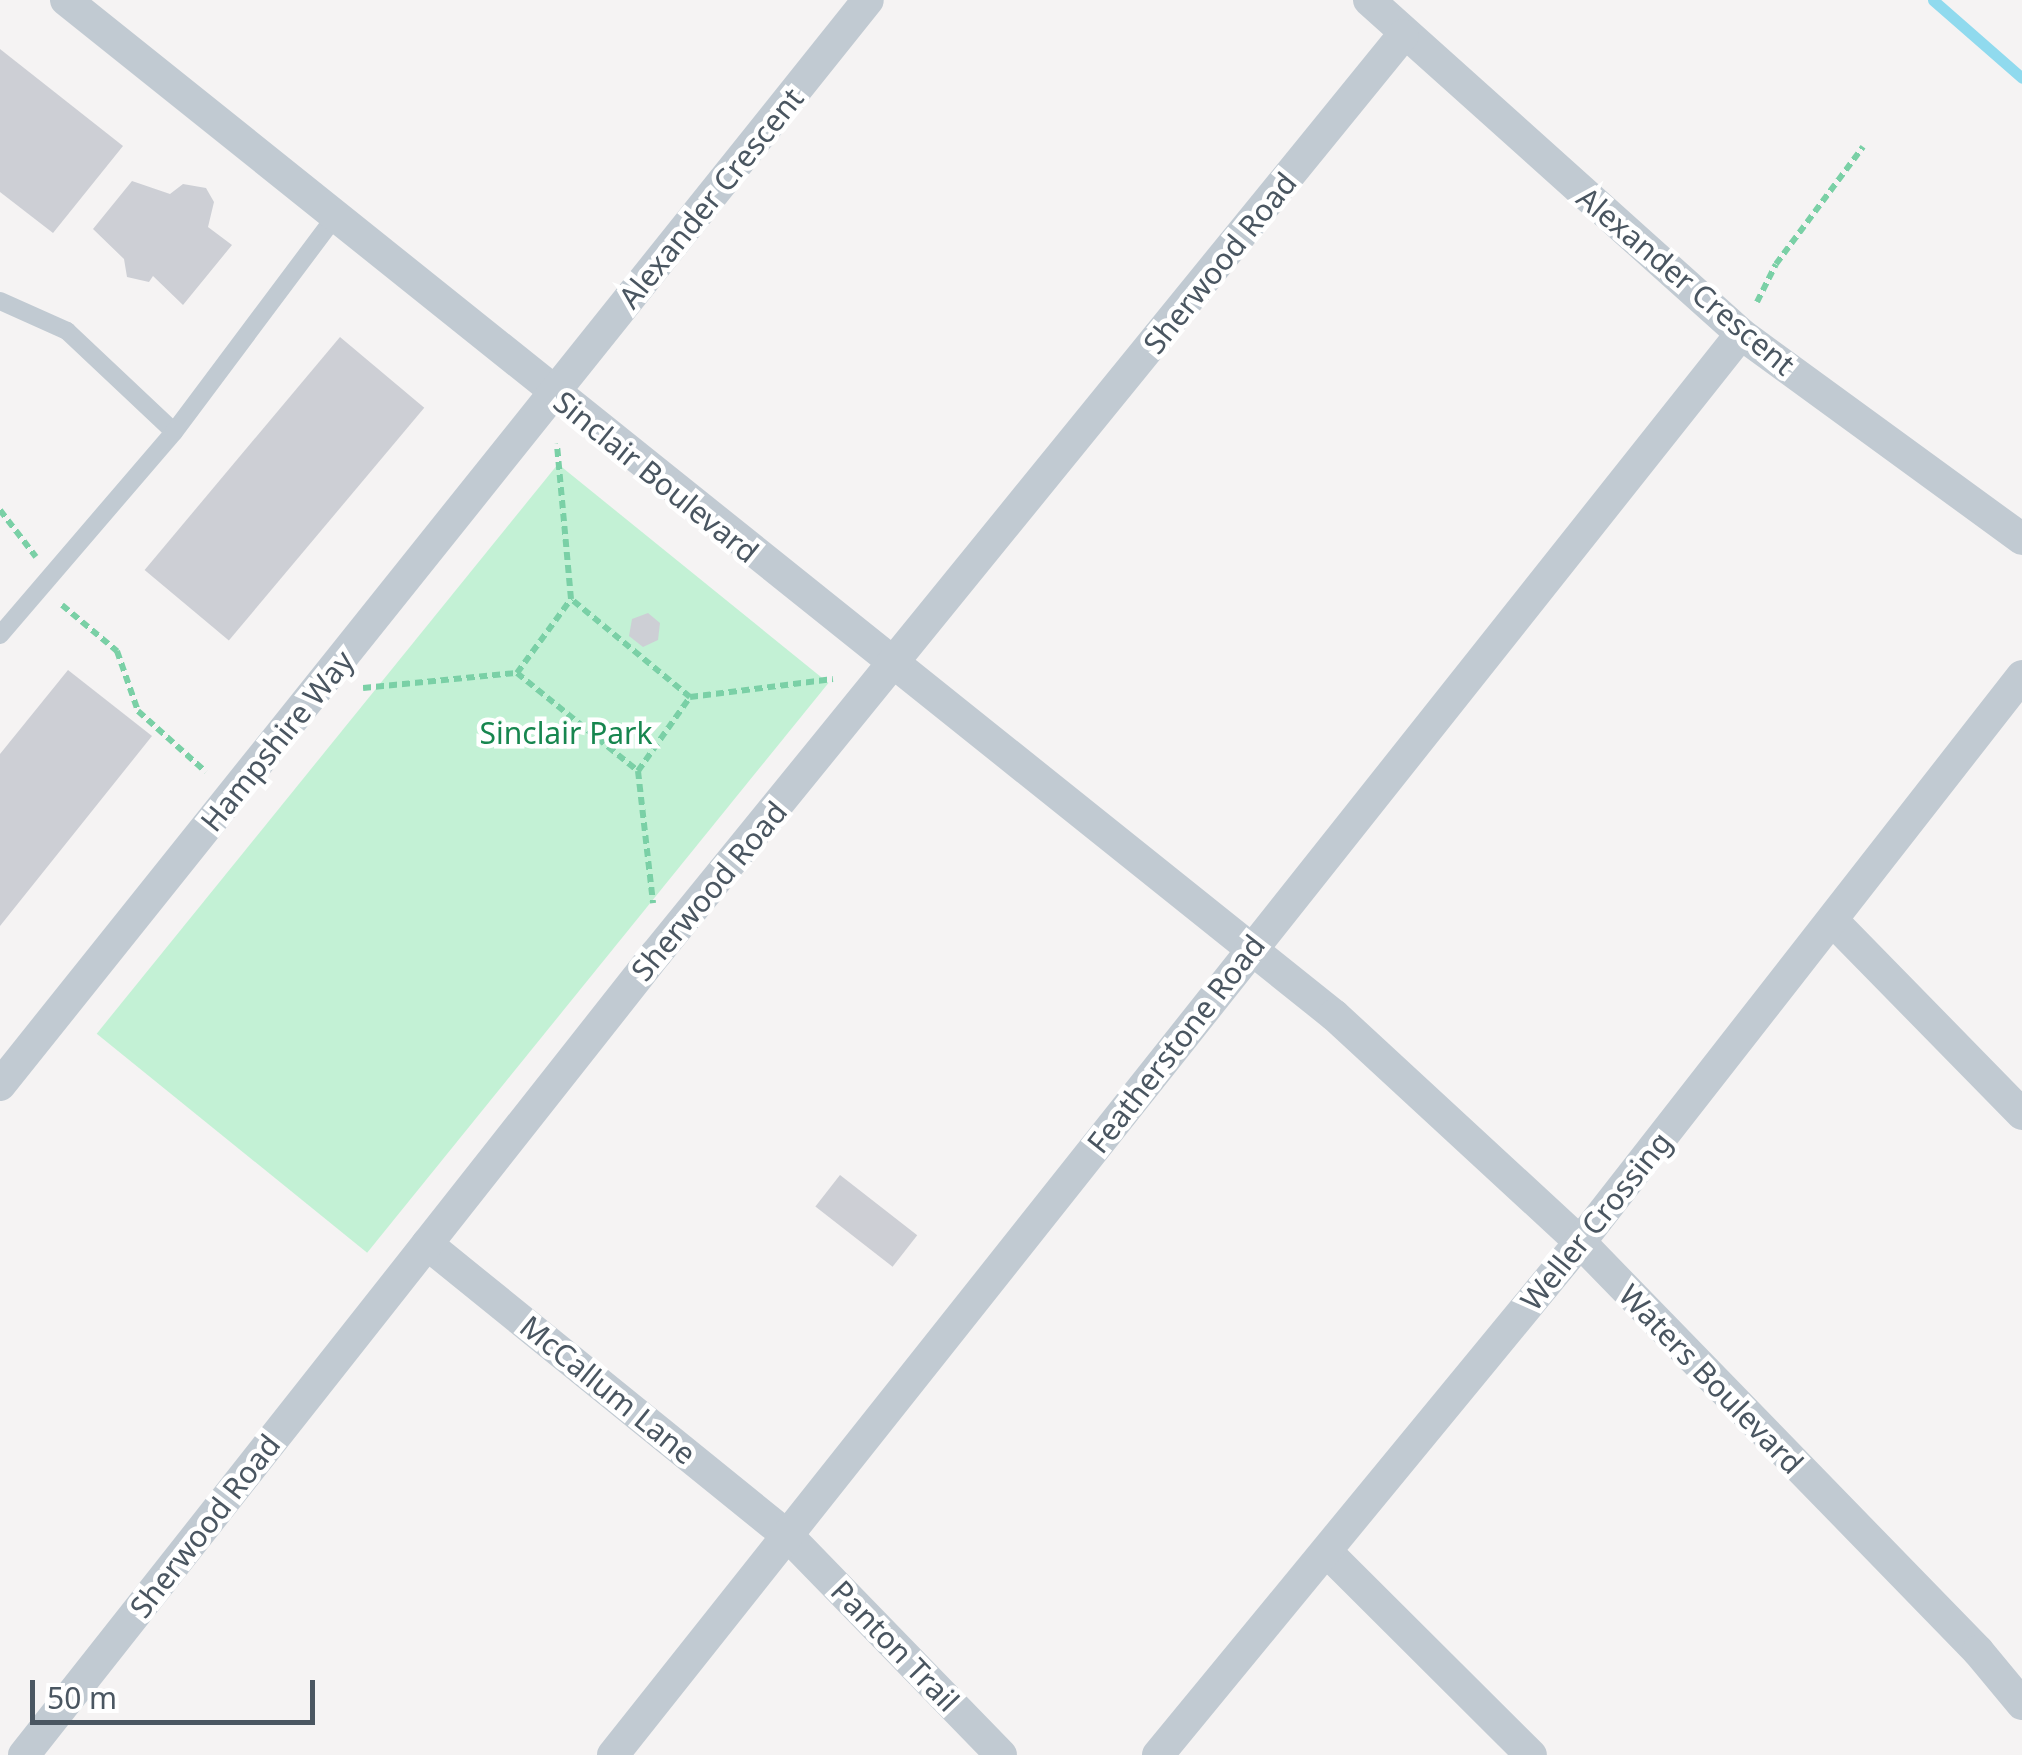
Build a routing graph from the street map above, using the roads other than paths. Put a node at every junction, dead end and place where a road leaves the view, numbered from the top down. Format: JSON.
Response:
{"nodes":[{"id":1,"x":66,"y":0,"type":"edge"},
{"id":2,"x":868,"y":0,"type":"edge"},
{"id":3,"x":1370,"y":0,"type":"edge"},
{"id":4,"x":1403,"y":35,"type":"junction"},
{"id":5,"x":338,"y":212,"type":"junction"},
{"id":6,"x":0,"y":300,"type":"edge"},
{"id":7,"x":1741,"y":334,"type":"junction"},
{"id":8,"x":552,"y":395,"type":"junction"},
{"id":9,"x":174,"y":432,"type":"junction"},
{"id":10,"x":2022,"y":538,"type":"edge"},
{"id":11,"x":0,"y":635,"type":"edge"},
{"id":12,"x":895,"y":667,"type":"junction"},
{"id":13,"x":2022,"y":676,"type":"edge"},
{"id":14,"x":1834,"y":921,"type":"junction"},
{"id":15,"x":1252,"y":947,"type":"junction"},
{"id":16,"x":0,"y":1086,"type":"edge"},
{"id":17,"x":2022,"y":1114,"type":"edge"},
{"id":18,"x":1580,"y":1242,"type":"junction"},
{"id":19,"x":427,"y":1244,"type":"junction"},
{"id":20,"x":788,"y":1537,"type":"junction"},
{"id":21,"x":1329,"y":1554,"type":"junction"},
{"id":22,"x":2022,"y":1704,"type":"edge"},
{"id":23,"x":24,"y":1755,"type":"edge"},
{"id":24,"x":613,"y":1755,"type":"edge"},
{"id":25,"x":1001,"y":1755,"type":"edge"},
{"id":26,"x":1158,"y":1755,"type":"edge"},
{"id":27,"x":1531,"y":1755,"type":"edge"}],
"edges":[{"from":1,"to":5,"type":"street","name":"Sinclair Boulevard"},
{"from":2,"to":8,"type":"street","name":"Alexander Crescent"},
{"from":3,"to":4,"type":"street","name":"Alexander Crescent"},
{"from":4,"to":7,"type":"street","name":"Alexander Crescent"},
{"from":4,"to":12,"type":"street","name":"Sherwood Road"},
{"from":5,"to":8,"type":"street","name":"Sinclair Boulevard"},
{"from":5,"to":9,"type":"lane"},
{"from":6,"to":9,"type":"lane"},
{"from":7,"to":10,"type":"street","name":"Alexander Crescent"},
{"from":7,"to":15,"type":"street","name":"Featherstone Road"},
{"from":8,"to":12,"type":"street","name":"Sinclair Boulevard"},
{"from":8,"to":16,"type":"street","name":"Hampshire Way"},
{"from":9,"to":11,"type":"lane"},
{"from":12,"to":15,"type":"street","name":"Sinclair Boulevard"},
{"from":12,"to":19,"type":"street","name":"Sherwood Road"},
{"from":13,"to":14,"type":"street","name":"Weller Crossing"},
{"from":14,"to":17,"type":"street"},
{"from":14,"to":18,"type":"street","name":"Weller Crossing"},
{"from":15,"to":18,"type":"street","name":"Waters Boulevard"},
{"from":15,"to":20,"type":"street","name":"Featherstone Road"},
{"from":18,"to":21,"type":"street","name":"Weller Crossing"},
{"from":18,"to":22,"type":"street","name":"Waters Boulevard"},
{"from":19,"to":20,"type":"street","name":"McCallum Lane"},
{"from":19,"to":23,"type":"street","name":"Sherwood Road"},
{"from":20,"to":24,"type":"street","name":"Featherstone Road"},
{"from":20,"to":25,"type":"street","name":"Panton Trail"},
{"from":21,"to":26,"type":"street","name":"Weller Crossing"},
{"from":21,"to":27,"type":"street"}]}
